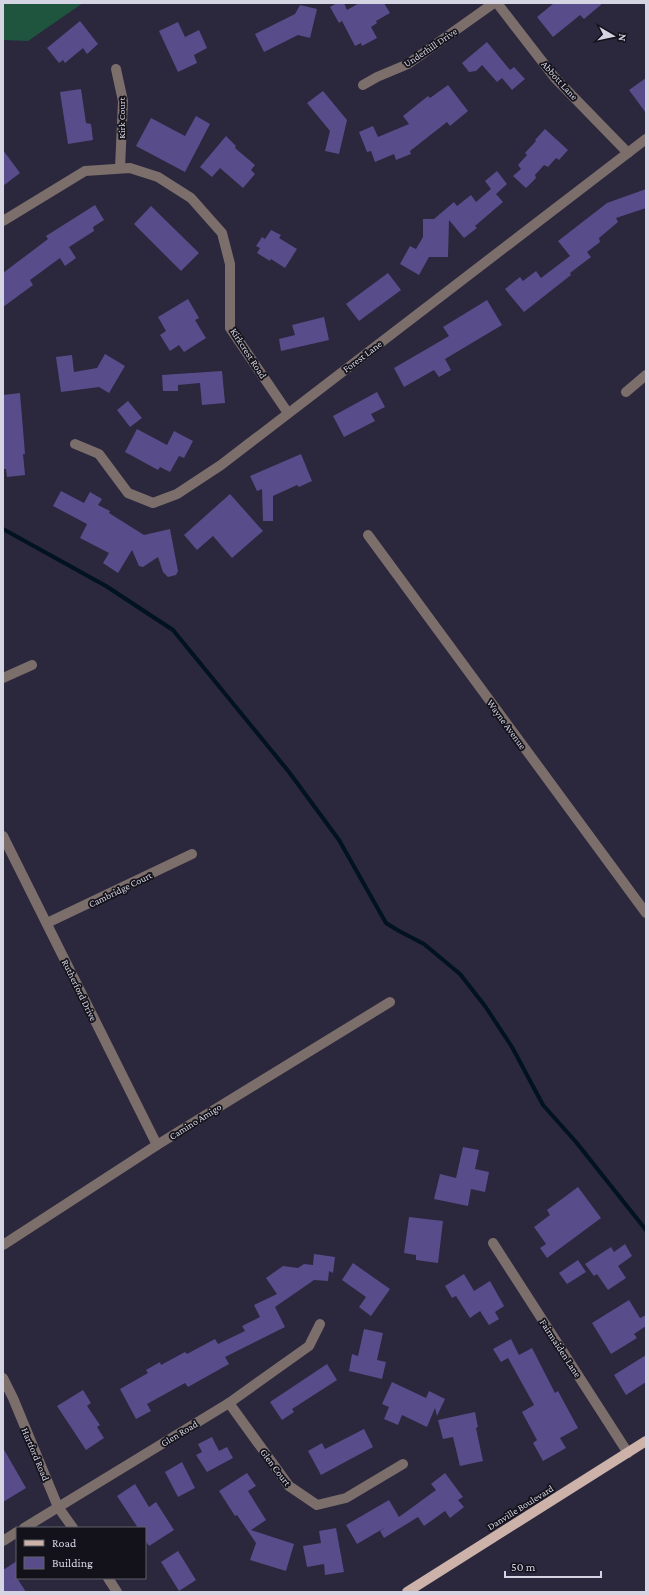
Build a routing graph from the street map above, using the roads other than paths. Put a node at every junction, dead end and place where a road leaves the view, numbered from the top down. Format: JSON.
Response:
{"nodes":[{"id":1,"x":494,"y":3,"type":"edge"},
{"id":2,"x":497,"y":3,"type":"edge"},
{"id":3,"x":116,"y":69,"type":"dead end"},
{"id":4,"x":363,"y":85,"type":"dead end"},
{"id":5,"x":646,"y":140,"type":"edge"},
{"id":6,"x":628,"y":153,"type":"junction"},
{"id":7,"x":120,"y":168,"type":"junction"},
{"id":8,"x":3,"y":221,"type":"edge"},
{"id":9,"x":646,"y":375,"type":"edge"},
{"id":10,"x":626,"y":392,"type":"dead end"},
{"id":11,"x":288,"y":413,"type":"junction"},
{"id":12,"x":75,"y":444,"type":"dead end"},
{"id":13,"x":368,"y":535,"type":"dead end"},
{"id":14,"x":32,"y":665,"type":"dead end"},
{"id":15,"x":3,"y":678,"type":"edge"},
{"id":16,"x":3,"y":836,"type":"edge"},
{"id":17,"x":192,"y":854,"type":"dead end"},
{"id":18,"x":646,"y":913,"type":"edge"},
{"id":19,"x":47,"y":924,"type":"junction"},
{"id":20,"x":390,"y":1002,"type":"dead end"},
{"id":21,"x":157,"y":1145,"type":"junction"},
{"id":22,"x":493,"y":1242,"type":"dead end"},
{"id":23,"x":3,"y":1245,"type":"edge"},
{"id":24,"x":320,"y":1324,"type":"dead end"},
{"id":25,"x":3,"y":1378,"type":"edge"},
{"id":26,"x":229,"y":1402,"type":"junction"},
{"id":27,"x":646,"y":1442,"type":"edge"},
{"id":28,"x":628,"y":1453,"type":"junction"},
{"id":29,"x":402,"y":1464,"type":"dead end"},
{"id":30,"x":58,"y":1506,"type":"junction"},
{"id":31,"x":26,"y":1527,"type":"edge"},
{"id":32,"x":72,"y":1527,"type":"edge"},
{"id":33,"x":16,"y":1533,"type":"edge"},
{"id":34,"x":3,"y":1541,"type":"edge"},
{"id":35,"x":109,"y":1579,"type":"edge"},
{"id":36,"x":118,"y":1592,"type":"edge"},
{"id":37,"x":407,"y":1592,"type":"edge"}],
"edges":[{"from":1,"to":4,"type":"street","name":"Underhill Drive"},
{"from":2,"to":6,"type":"street","name":"Abbott Lane"},
{"from":3,"to":7,"type":"street","name":"Kirk Court"},
{"from":5,"to":6,"type":"street","name":"Forest Lane"},
{"from":6,"to":11,"type":"street","name":"Forest Lane"},
{"from":7,"to":8,"type":"street","name":"Kirkcrest Road"},
{"from":7,"to":11,"type":"street","name":"Kirkcrest Road"},
{"from":9,"to":10,"type":"street"},
{"from":11,"to":12,"type":"street","name":"Forest Lane"},
{"from":13,"to":18,"type":"street","name":"Wayne Avenue"},
{"from":14,"to":15,"type":"street"},
{"from":16,"to":19,"type":"street","name":"Rutherford Drive"},
{"from":17,"to":19,"type":"street","name":"Cambridge Court"},
{"from":19,"to":21,"type":"street","name":"Rutherford Drive"},
{"from":20,"to":21,"type":"street","name":"Camino Amigo"},
{"from":21,"to":23,"type":"street","name":"Camino Amigo"},
{"from":22,"to":28,"type":"street","name":"Fairmaiden Lane"},
{"from":24,"to":26,"type":"street","name":"Glen Road"},
{"from":25,"to":30,"type":"street","name":"Hartford Road"},
{"from":26,"to":29,"type":"street","name":"Glen Court"},
{"from":26,"to":30,"type":"street","name":"Glen Road"},
{"from":27,"to":28,"type":"main road","name":"Danville Boulevard"},
{"from":28,"to":37,"type":"main road","name":"Danville Boulevard"},
{"from":30,"to":31,"type":"street","name":"Glen Road"},
{"from":30,"to":32,"type":"street","name":"Hartford Road"},
{"from":33,"to":34,"type":"street"},
{"from":35,"to":36,"type":"street"}]}
